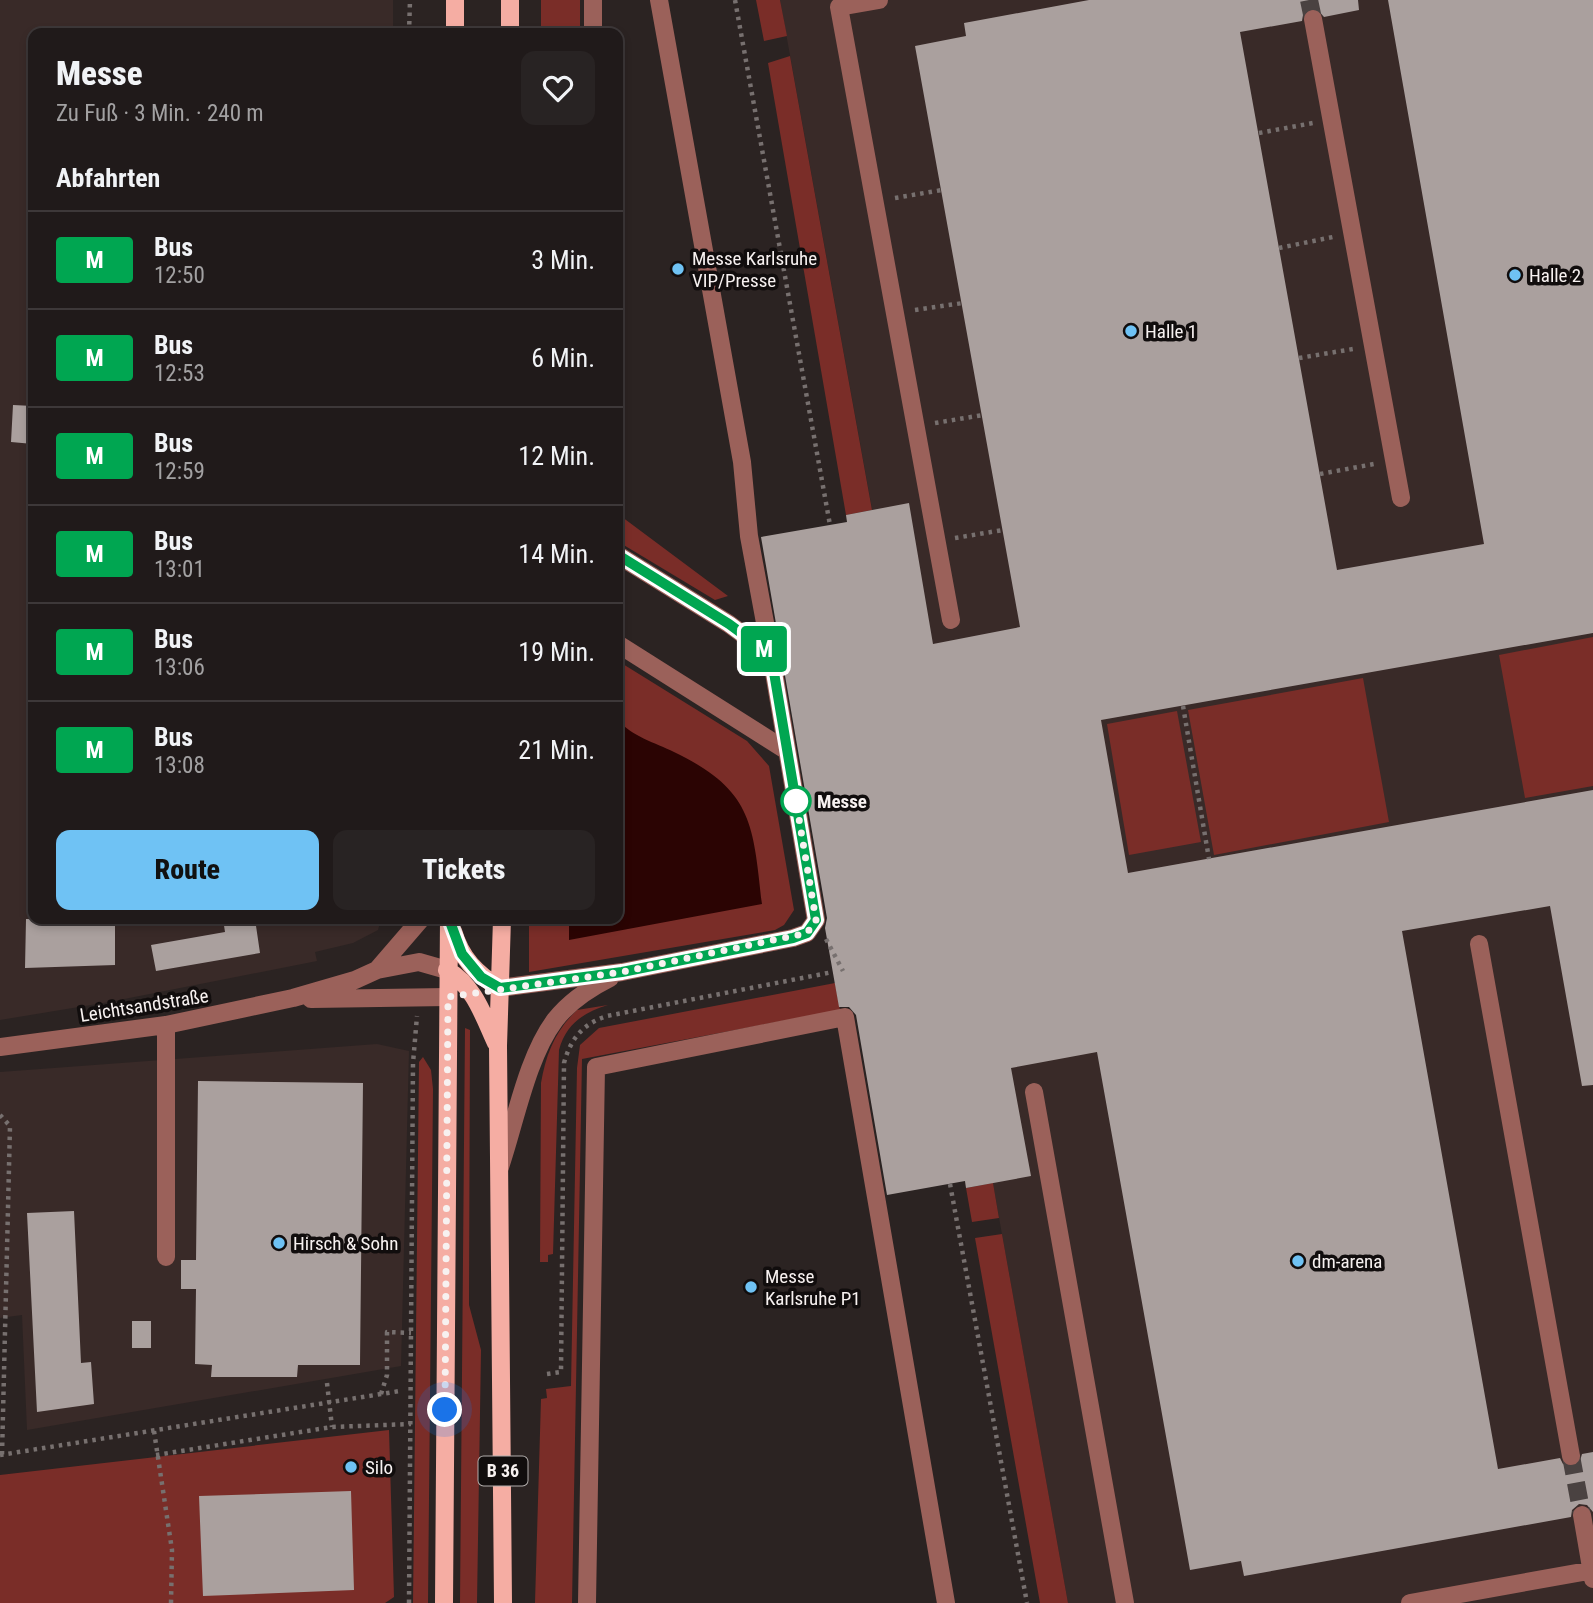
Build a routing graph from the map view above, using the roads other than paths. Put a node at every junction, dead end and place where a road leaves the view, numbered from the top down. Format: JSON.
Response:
{"nodes":[{"id":1,"x":455,"y":0,"type":"edge"},
{"id":2,"x":510,"y":0,"type":"edge"},
{"id":3,"x":593,"y":0,"type":"edge"},
{"id":4,"x":659,"y":0,"type":"edge"},
{"id":5,"x":878,"y":0,"type":"edge"},
{"id":6,"x":1312,"y":19,"type":"tunnel mouth"},
{"id":7,"x":455,"y":28,"type":"edge"},
{"id":8,"x":510,"y":28,"type":"edge"},
{"id":9,"x":593,"y":28,"type":"edge"},
{"id":10,"x":1401,"y":498,"type":"dead end"},
{"id":11,"x":623,"y":558,"type":"edge"},
{"id":12,"x":951,"y":620,"type":"dead end"},
{"id":13,"x":623,"y":647,"type":"edge"},
{"id":14,"x":771,"y":655,"type":"junction"},
{"id":15,"x":788,"y":751,"type":"junction"},
{"id":16,"x":417,"y":924,"type":"edge"},
{"id":17,"x":449,"y":924,"type":"edge"},
{"id":18,"x":451,"y":924,"type":"edge"},
{"id":19,"x":502,"y":924,"type":"edge"},
{"id":20,"x":1479,"y":944,"type":"dead end"},
{"id":21,"x":377,"y":970,"type":"junction"},
{"id":22,"x":447,"y":970,"type":"junction"},
{"id":23,"x":622,"y":972,"type":"junction"},
{"id":24,"x":500,"y":988,"type":"junction"},
{"id":25,"x":473,"y":993,"type":"junction"},
{"id":26,"x":448,"y":997,"type":"junction"},
{"id":27,"x":293,"y":998,"type":"junction"},
{"id":28,"x":166,"y":1025,"type":"junction"},
{"id":29,"x":498,"y":1046,"type":"junction"},
{"id":30,"x":0,"y":1047,"type":"edge"},
{"id":31,"x":1034,"y":1092,"type":"dead end"},
{"id":32,"x":499,"y":1170,"type":"junction"},
{"id":33,"x":166,"y":1257,"type":"dead end"},
{"id":34,"x":1571,"y":1456,"type":"tunnel mouth"},
{"id":35,"x":1582,"y":1515,"type":"tunnel mouth"},
{"id":36,"x":1592,"y":1573,"type":"edge"},
{"id":37,"x":444,"y":1603,"type":"edge"},
{"id":38,"x":503,"y":1603,"type":"edge"},
{"id":39,"x":587,"y":1603,"type":"edge"},
{"id":40,"x":946,"y":1603,"type":"edge"},
{"id":41,"x":1125,"y":1603,"type":"edge"},
{"id":42,"x":1410,"y":1603,"type":"edge"}],
"edges":[{"from":1,"to":7,"type":"main road"},
{"from":2,"to":8,"type":"main road"},
{"from":3,"to":9,"type":"street"},
{"from":4,"to":14,"type":"street"},
{"from":5,"to":12,"type":"street"},
{"from":6,"to":10,"type":"street"},
{"from":11,"to":14,"type":"street"},
{"from":13,"to":15,"type":"street"},
{"from":14,"to":15,"type":"street"},
{"from":15,"to":23,"type":"street"},
{"from":16,"to":21,"type":"street","name":"Leichtsandstraße"},
{"from":17,"to":22,"type":"main road"},
{"from":18,"to":24,"type":"main road"},
{"from":19,"to":24,"type":"main road","number":"B 36"},
{"from":20,"to":34,"type":"street"},
{"from":21,"to":22,"type":"street","name":"Leichtsandstraße"},
{"from":21,"to":27,"type":"street","name":"Leichtsandstraße"},
{"from":22,"to":25,"type":"main road"},
{"from":22,"to":26,"type":"main road"},
{"from":23,"to":24,"type":"street"},
{"from":23,"to":32,"type":"street"},
{"from":24,"to":25,"type":"main road"},
{"from":24,"to":29,"type":"main road","number":"B 36"},
{"from":25,"to":26,"type":"main road"},
{"from":25,"to":29,"type":"main road"},
{"from":26,"to":27,"type":"street","name":"Leichtsandstraße"},
{"from":26,"to":37,"type":"main road"},
{"from":27,"to":28,"type":"street","name":"Leichtsandstraße"},
{"from":28,"to":30,"type":"street","name":"Leichtsandstraße"},
{"from":28,"to":33,"type":"street"},
{"from":29,"to":32,"type":"main road","number":"B 36"},
{"from":31,"to":41,"type":"street"},
{"from":32,"to":38,"type":"main road","number":"B 36"},
{"from":35,"to":36,"type":"street"},
{"from":36,"to":42,"type":"street"},
{"from":39,"to":40,"type":"street"}]}
